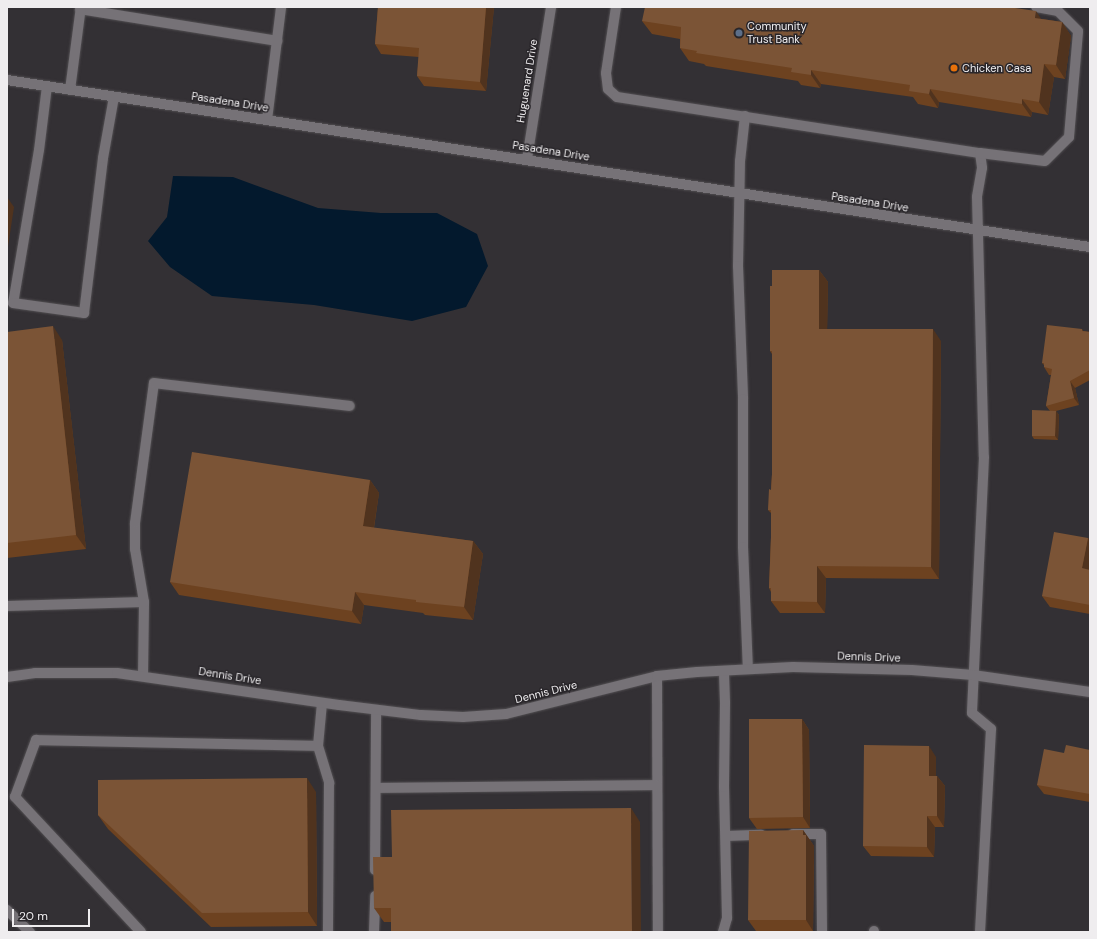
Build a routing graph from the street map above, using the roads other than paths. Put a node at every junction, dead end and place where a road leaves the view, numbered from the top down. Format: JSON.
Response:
{"nodes":[{"id":1,"x":281,"y":7,"type":"edge"},
{"id":2,"x":551,"y":7,"type":"edge"},
{"id":3,"x":616,"y":7,"type":"edge"},
{"id":4,"x":1036,"y":7,"type":"edge"},
{"id":5,"x":81,"y":8,"type":"edge"},
{"id":6,"x":277,"y":41,"type":"junction"},
{"id":7,"x":7,"y":80,"type":"edge"},
{"id":8,"x":47,"y":86,"type":"junction"},
{"id":9,"x":70,"y":90,"type":"junction"},
{"id":10,"x":114,"y":97,"type":"junction"},
{"id":11,"x":745,"y":116,"type":"junction"},
{"id":12,"x":267,"y":120,"type":"junction"},
{"id":13,"x":980,"y":153,"type":"junction"},
{"id":14,"x":527,"y":159,"type":"junction"},
{"id":15,"x":740,"y":194,"type":"junction"},
{"id":16,"x":978,"y":230,"type":"junction"},
{"id":17,"x":1090,"y":247,"type":"edge"},
{"id":18,"x":350,"y":406,"type":"dead end"},
{"id":19,"x":144,"y":602,"type":"junction"},
{"id":20,"x":7,"y":606,"type":"edge"},
{"id":21,"x":748,"y":669,"type":"junction"},
{"id":22,"x":724,"y":671,"type":"junction"},
{"id":23,"x":973,"y":675,"type":"junction"},
{"id":24,"x":142,"y":676,"type":"junction"},
{"id":25,"x":657,"y":676,"type":"junction"},
{"id":26,"x":7,"y":677,"type":"edge"},
{"id":27,"x":1090,"y":692,"type":"edge"},
{"id":28,"x":322,"y":703,"type":"junction"},
{"id":29,"x":376,"y":710,"type":"junction"},
{"id":30,"x":318,"y":746,"type":"junction"},
{"id":31,"x":657,"y":785,"type":"junction"},
{"id":32,"x":376,"y":788,"type":"junction"},
{"id":33,"x":726,"y":836,"type":"junction"},
{"id":34,"x":7,"y":910,"type":"edge"},
{"id":35,"x":30,"y":932,"type":"edge"},
{"id":36,"x":141,"y":932,"type":"edge"},
{"id":37,"x":328,"y":932,"type":"edge"},
{"id":38,"x":374,"y":932,"type":"edge"},
{"id":39,"x":658,"y":932,"type":"edge"},
{"id":40,"x":723,"y":932,"type":"edge"},
{"id":41,"x":822,"y":932,"type":"edge"},
{"id":42,"x":980,"y":932,"type":"edge"}],
"edges":[{"from":1,"to":6,"type":"street"},
{"from":2,"to":14,"type":"street","name":"Huguenard Drive"},
{"from":3,"to":11,"type":"street"},
{"from":4,"to":13,"type":"street"},
{"from":5,"to":6,"type":"street"},
{"from":5,"to":9,"type":"street"},
{"from":6,"to":12,"type":"street"},
{"from":7,"to":8,"type":"street","name":"Pasadena Drive"},
{"from":8,"to":9,"type":"street","name":"Pasadena Drive"},
{"from":8,"to":10,"type":"street"},
{"from":9,"to":10,"type":"street","name":"Pasadena Drive"},
{"from":10,"to":12,"type":"street","name":"Pasadena Drive"},
{"from":11,"to":13,"type":"street"},
{"from":11,"to":15,"type":"street"},
{"from":12,"to":14,"type":"street","name":"Pasadena Drive"},
{"from":13,"to":16,"type":"street"},
{"from":14,"to":15,"type":"street","name":"Pasadena Drive"},
{"from":15,"to":16,"type":"street","name":"Pasadena Drive"},
{"from":15,"to":21,"type":"street"},
{"from":16,"to":17,"type":"street","name":"Pasadena Drive"},
{"from":16,"to":23,"type":"street"},
{"from":18,"to":19,"type":"street"},
{"from":19,"to":20,"type":"street"},
{"from":19,"to":24,"type":"street"},
{"from":21,"to":22,"type":"street","name":"Dennis Drive"},
{"from":21,"to":23,"type":"street","name":"Dennis Drive"},
{"from":22,"to":25,"type":"street","name":"Dennis Drive"},
{"from":22,"to":33,"type":"street"},
{"from":23,"to":27,"type":"street","name":"Dennis Drive"},
{"from":23,"to":42,"type":"street"},
{"from":24,"to":26,"type":"street","name":"Dennis Drive"},
{"from":24,"to":28,"type":"street","name":"Dennis Drive"},
{"from":25,"to":29,"type":"street","name":"Dennis Drive"},
{"from":25,"to":31,"type":"street"},
{"from":28,"to":29,"type":"street","name":"Dennis Drive"},
{"from":28,"to":30,"type":"street"},
{"from":29,"to":32,"type":"street"},
{"from":30,"to":36,"type":"street"},
{"from":30,"to":37,"type":"street"},
{"from":31,"to":32,"type":"street"},
{"from":31,"to":39,"type":"street"},
{"from":32,"to":38,"type":"street"},
{"from":33,"to":40,"type":"street"},
{"from":33,"to":41,"type":"street"},
{"from":34,"to":35,"type":"street"}]}
